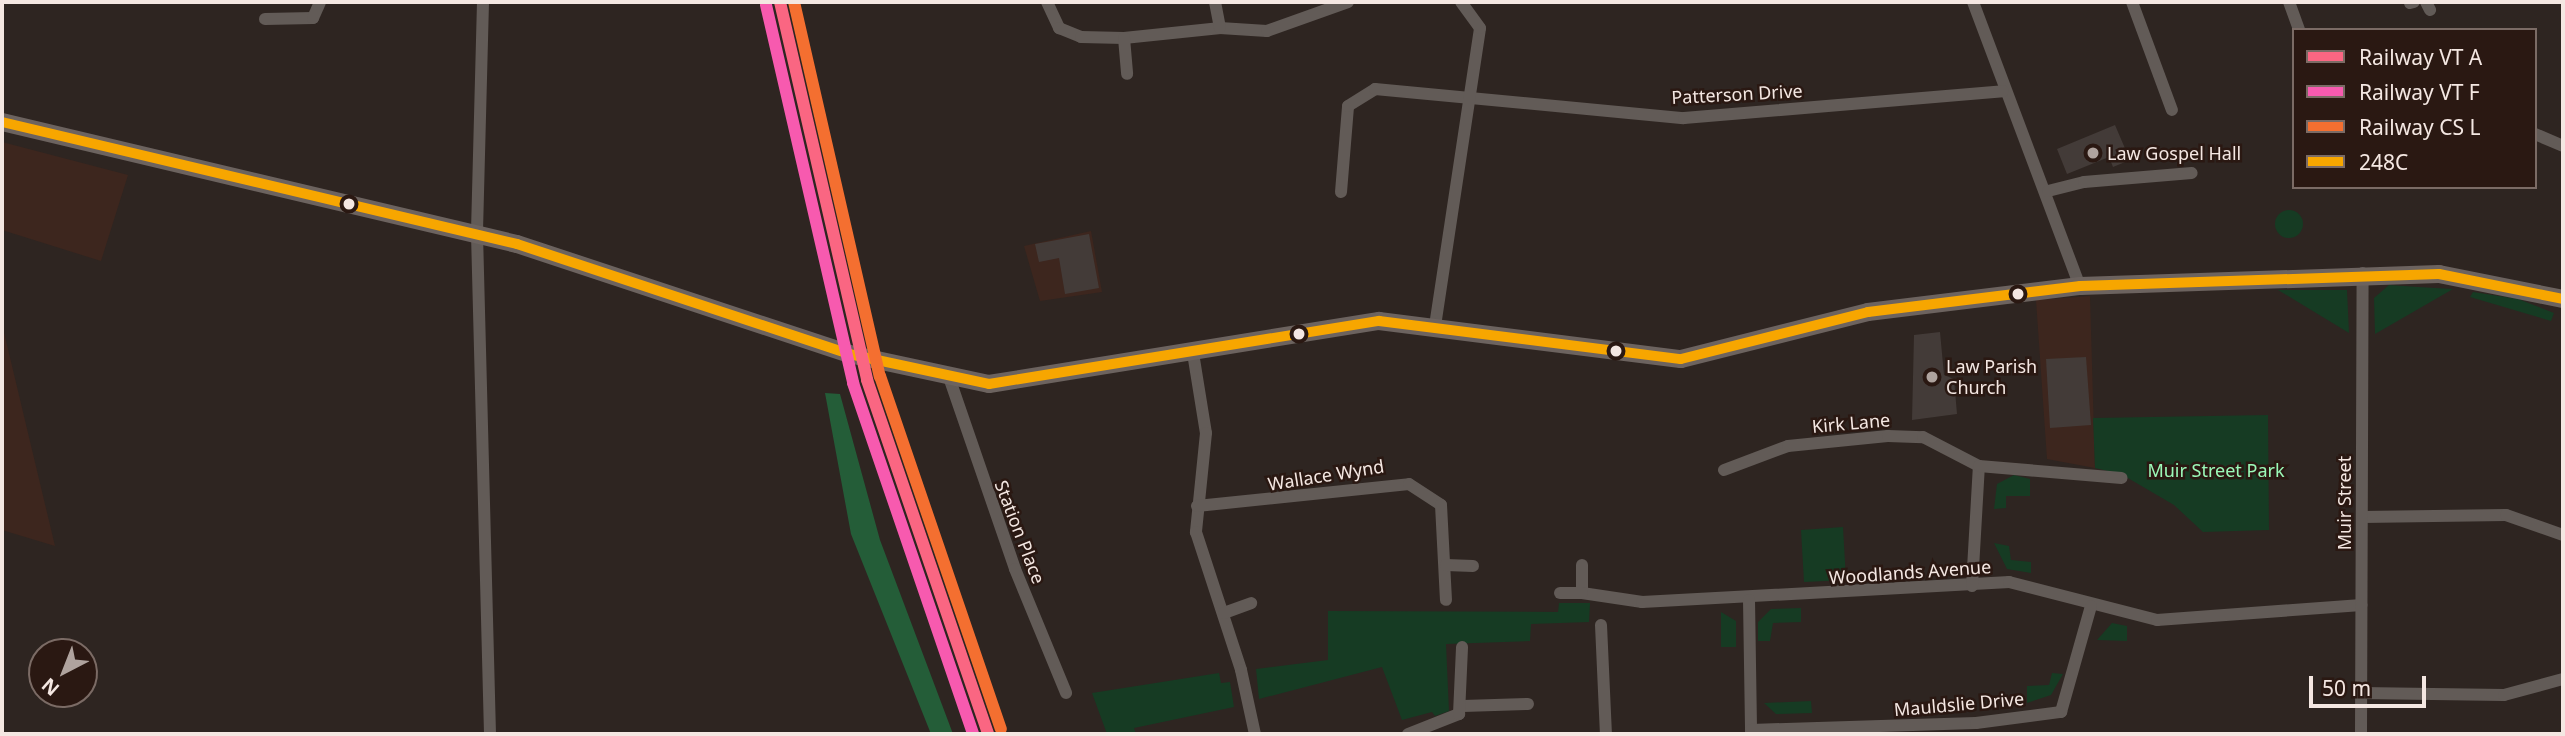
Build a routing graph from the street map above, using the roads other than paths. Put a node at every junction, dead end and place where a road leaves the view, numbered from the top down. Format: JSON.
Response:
{"nodes":[{"id":1,"x":320,"y":2,"type":"edge"},
{"id":2,"x":484,"y":2,"type":"edge"},
{"id":3,"x":1047,"y":2,"type":"edge"},
{"id":4,"x":1215,"y":2,"type":"edge"},
{"id":5,"x":1348,"y":2,"type":"edge"},
{"id":6,"x":1461,"y":2,"type":"edge"},
{"id":7,"x":1973,"y":2,"type":"edge"},
{"id":8,"x":2132,"y":2,"type":"edge"},
{"id":9,"x":2289,"y":2,"type":"edge"},
{"id":10,"x":265,"y":19,"type":"dead end"},
{"id":11,"x":1220,"y":28,"type":"junction"},
{"id":12,"x":2298,"y":28,"type":"edge"},
{"id":13,"x":1124,"y":38,"type":"junction"},
{"id":14,"x":1126,"y":74,"type":"dead end"},
{"id":15,"x":2003,"y":91,"type":"junction"},
{"id":16,"x":1473,"y":96,"type":"junction"},
{"id":17,"x":2172,"y":110,"type":"dead end"},
{"id":18,"x":2,"y":122,"type":"edge"},
{"id":19,"x":2537,"y":135,"type":"edge"},
{"id":20,"x":2563,"y":146,"type":"edge"},
{"id":21,"x":2192,"y":173,"type":"dead end"},
{"id":22,"x":2048,"y":191,"type":"junction"},
{"id":23,"x":1341,"y":192,"type":"dead end"},
{"id":24,"x":477,"y":234,"type":"junction"},
{"id":25,"x":2363,"y":273,"type":"junction"},
{"id":26,"x":2080,"y":286,"type":"junction"},
{"id":27,"x":2563,"y":299,"type":"edge"},
{"id":28,"x":1435,"y":326,"type":"junction"},
{"id":29,"x":1193,"y":352,"type":"junction"},
{"id":30,"x":950,"y":380,"type":"junction"},
{"id":31,"x":1979,"y":466,"type":"junction"},
{"id":32,"x":1724,"y":470,"type":"dead end"},
{"id":33,"x":2121,"y":478,"type":"dead end"},
{"id":34,"x":1197,"y":506,"type":"junction"},
{"id":35,"x":2362,"y":517,"type":"junction"},
{"id":36,"x":2563,"y":535,"type":"edge"},
{"id":37,"x":1446,"y":565,"type":"junction"},
{"id":38,"x":1582,"y":565,"type":"dead end"},
{"id":39,"x":1473,"y":566,"type":"dead end"},
{"id":40,"x":1972,"y":586,"type":"junction"},
{"id":41,"x":1560,"y":593,"type":"dead end"},
{"id":42,"x":1582,"y":593,"type":"junction"},
{"id":43,"x":1446,"y":600,"type":"dead end"},
{"id":44,"x":1749,"y":600,"type":"junction"},
{"id":45,"x":1251,"y":603,"type":"dead end"},
{"id":46,"x":2361,"y":605,"type":"junction"},
{"id":47,"x":2091,"y":606,"type":"junction"},
{"id":48,"x":1224,"y":613,"type":"junction"},
{"id":49,"x":1601,"y":625,"type":"dead end"},
{"id":50,"x":1462,"y":647,"type":"dead end"},
{"id":51,"x":2563,"y":679,"type":"edge"},
{"id":52,"x":1066,"y":693,"type":"dead end"},
{"id":53,"x":2361,"y":694,"type":"junction"},
{"id":54,"x":1528,"y":704,"type":"dead end"},
{"id":55,"x":1463,"y":706,"type":"junction"},
{"id":56,"x":1906,"y":731,"type":"edge"},
{"id":57,"x":1751,"y":732,"type":"edge"},
{"id":58,"x":490,"y":734,"type":"edge"},
{"id":59,"x":1255,"y":734,"type":"edge"},
{"id":60,"x":1408,"y":734,"type":"edge"},
{"id":61,"x":1606,"y":734,"type":"edge"},
{"id":62,"x":2361,"y":734,"type":"edge"}],
"edges":[{"from":1,"to":10,"type":"street"},
{"from":2,"to":24,"type":"street"},
{"from":3,"to":13,"type":"street"},
{"from":4,"to":11,"type":"street"},
{"from":5,"to":11,"type":"street"},
{"from":6,"to":16,"type":"street"},
{"from":7,"to":15,"type":"street"},
{"from":8,"to":17,"type":"street"},
{"from":9,"to":12,"type":"street"},
{"from":11,"to":13,"type":"street"},
{"from":13,"to":14,"type":"street"},
{"from":15,"to":16,"type":"street","name":"Patterson Drive"},
{"from":15,"to":22,"type":"street"},
{"from":16,"to":23,"type":"street","name":"Patterson Drive"},
{"from":16,"to":28,"type":"street"},
{"from":18,"to":24,"type":"main road"},
{"from":19,"to":20,"type":"street"},
{"from":21,"to":22,"type":"street"},
{"from":22,"to":26,"type":"street"},
{"from":24,"to":30,"type":"main road"},
{"from":24,"to":58,"type":"street"},
{"from":25,"to":26,"type":"main road"},
{"from":25,"to":27,"type":"main road"},
{"from":25,"to":35,"type":"street","name":"Muir Street"},
{"from":26,"to":28,"type":"main road"},
{"from":28,"to":29,"type":"main road"},
{"from":29,"to":30,"type":"main road"},
{"from":29,"to":34,"type":"street"},
{"from":30,"to":52,"type":"street","name":"Station Place"},
{"from":31,"to":32,"type":"street","name":"Kirk Lane"},
{"from":31,"to":33,"type":"street"},
{"from":31,"to":40,"type":"street"},
{"from":34,"to":37,"type":"street","name":"Wallace Wynd"},
{"from":34,"to":48,"type":"street"},
{"from":35,"to":36,"type":"street"},
{"from":35,"to":46,"type":"street","name":"Muir Street"},
{"from":37,"to":39,"type":"street"},
{"from":37,"to":43,"type":"street","name":"Wallace Wynd"},
{"from":38,"to":42,"type":"street"},
{"from":40,"to":44,"type":"street","name":"Woodlands Avenue"},
{"from":40,"to":47,"type":"street","name":"Woodlands Avenue"},
{"from":41,"to":42,"type":"street","name":"Woodlands Avenue"},
{"from":42,"to":44,"type":"street","name":"Woodlands Avenue"},
{"from":44,"to":57,"type":"street"},
{"from":45,"to":48,"type":"street"},
{"from":46,"to":47,"type":"street","name":"Woodlands Avenue"},
{"from":46,"to":53,"type":"street","name":"Muir Street"},
{"from":47,"to":56,"type":"street","name":"Mauldslie Drive"},
{"from":48,"to":59,"type":"street"},
{"from":49,"to":61,"type":"street"},
{"from":50,"to":55,"type":"street"},
{"from":51,"to":53,"type":"street"},
{"from":53,"to":62,"type":"street","name":"Muir Street"},
{"from":54,"to":55,"type":"street"},
{"from":55,"to":60,"type":"street"},
{"from":56,"to":57,"type":"street","name":"Mauldslie Drive"}]}
